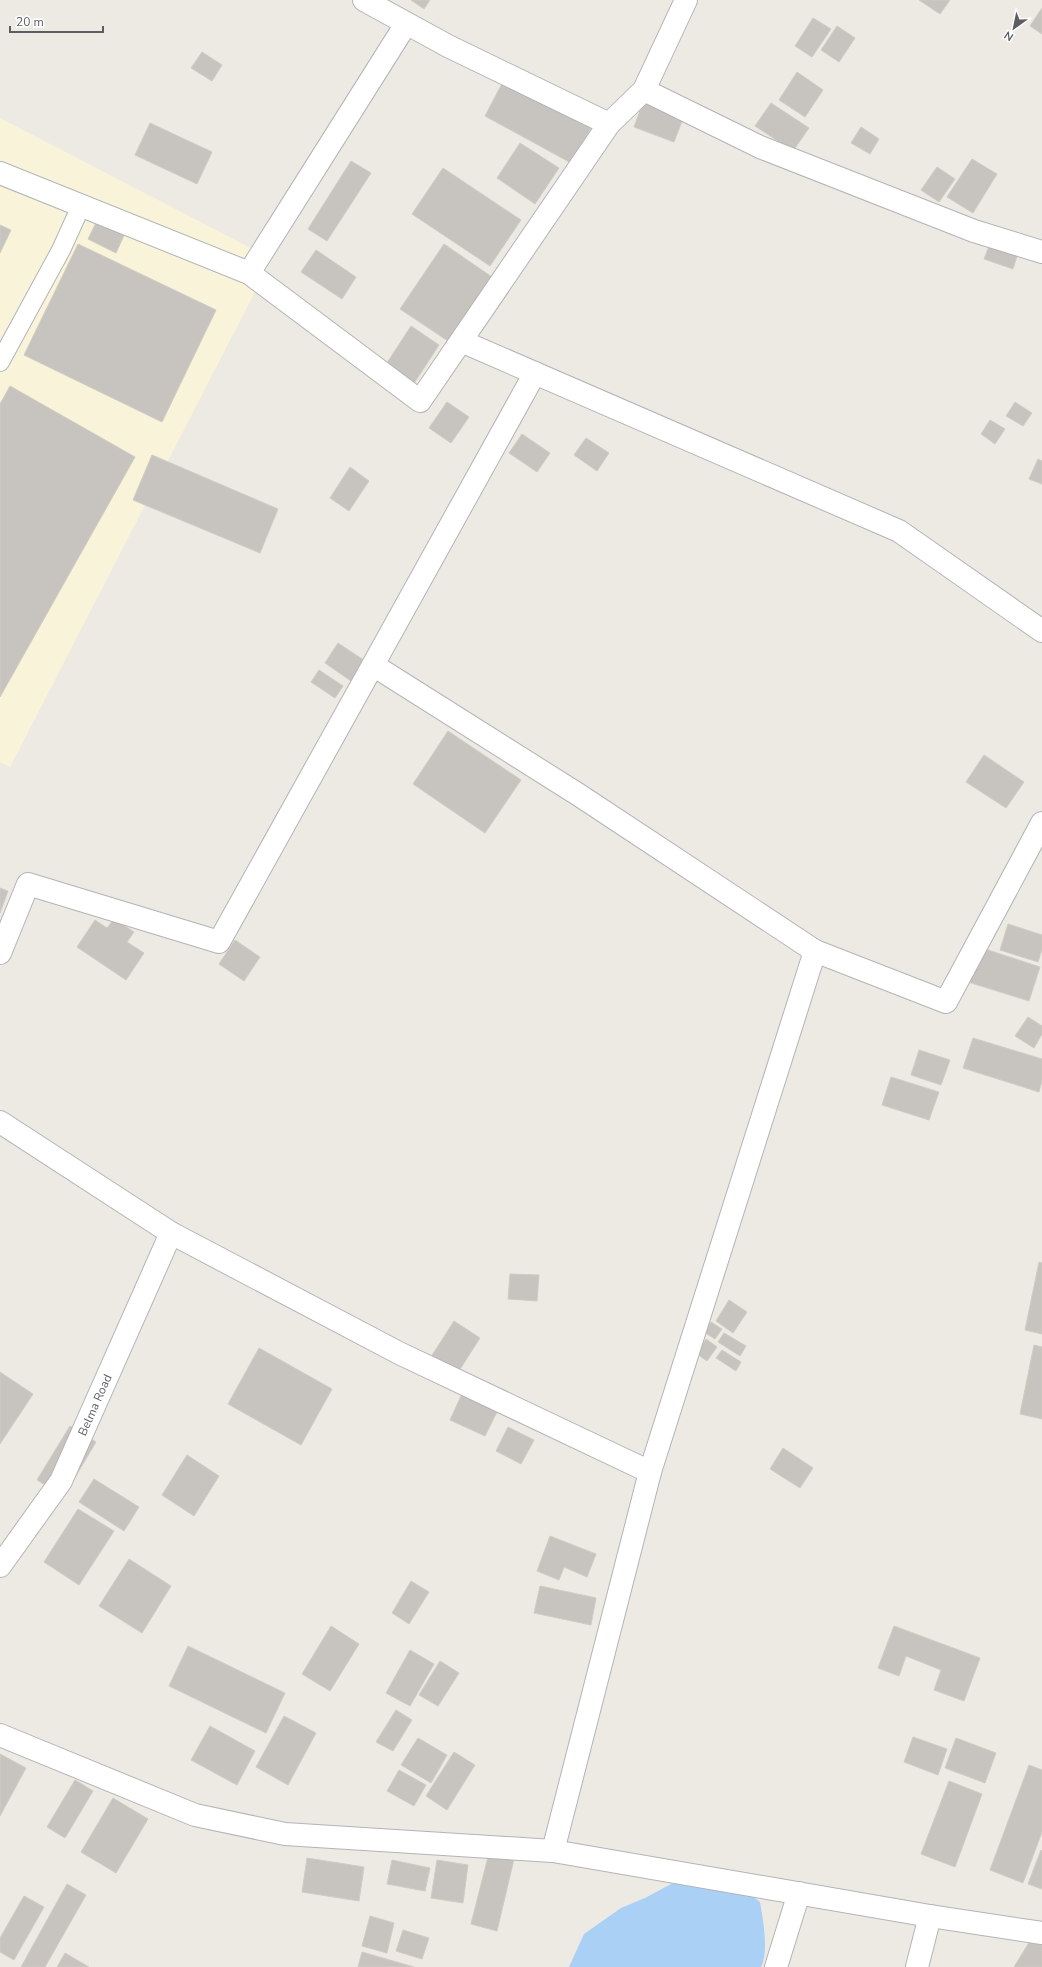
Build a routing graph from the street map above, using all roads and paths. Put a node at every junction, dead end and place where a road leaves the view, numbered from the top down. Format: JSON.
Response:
{"nodes":[{"id":1,"x":364,"y":0,"type":"edge"},
{"id":2,"x":686,"y":0,"type":"edge"},
{"id":3,"x":406,"y":24,"type":"junction"},
{"id":4,"x":644,"y":90,"type":"junction"},
{"id":5,"x":609,"y":124,"type":"junction"},
{"id":6,"x":0,"y":173,"type":"edge"},
{"id":7,"x":81,"y":206,"type":"junction"},
{"id":8,"x":1042,"y":252,"type":"edge"},
{"id":9,"x":249,"y":273,"type":"junction"},
{"id":10,"x":461,"y":341,"type":"junction"},
{"id":11,"x":0,"y":362,"type":"edge"},
{"id":12,"x":536,"y":373,"type":"junction"},
{"id":13,"x":1042,"y":631,"type":"edge"},
{"id":14,"x":373,"y":665,"type":"junction"},
{"id":15,"x":1042,"y":823,"type":"edge"},
{"id":16,"x":815,"y":951,"type":"junction"},
{"id":17,"x":0,"y":953,"type":"edge"},
{"id":18,"x":0,"y":1122,"type":"edge"},
{"id":19,"x":171,"y":1233,"type":"junction"},
{"id":20,"x":650,"y":1472,"type":"junction"},
{"id":21,"x":0,"y":1566,"type":"edge"},
{"id":22,"x":0,"y":1734,"type":"edge"},
{"id":23,"x":553,"y":1850,"type":"junction"},
{"id":24,"x":799,"y":1893,"type":"junction"},
{"id":25,"x":930,"y":1916,"type":"junction"},
{"id":26,"x":1042,"y":1933,"type":"edge"},
{"id":27,"x":776,"y":1967,"type":"edge"},
{"id":28,"x":917,"y":1967,"type":"edge"}],
"edges":[{"from":1,"to":3,"type":"street"},
{"from":2,"to":4,"type":"street"},
{"from":3,"to":5,"type":"street"},
{"from":3,"to":9,"type":"street"},
{"from":4,"to":5,"type":"street"},
{"from":4,"to":8,"type":"street"},
{"from":5,"to":10,"type":"street"},
{"from":6,"to":7,"type":"street"},
{"from":7,"to":9,"type":"street"},
{"from":7,"to":11,"type":"lane"},
{"from":9,"to":10,"type":"street"},
{"from":10,"to":12,"type":"street"},
{"from":12,"to":13,"type":"street"},
{"from":12,"to":14,"type":"street"},
{"from":14,"to":16,"type":"street"},
{"from":14,"to":17,"type":"street"},
{"from":15,"to":16,"type":"street"},
{"from":16,"to":20,"type":"street"},
{"from":18,"to":19,"type":"street"},
{"from":19,"to":20,"type":"street"},
{"from":19,"to":21,"type":"street","name":"Belma Road"},
{"from":20,"to":23,"type":"street"},
{"from":22,"to":23,"type":"street"},
{"from":23,"to":24,"type":"street"},
{"from":24,"to":25,"type":"street"},
{"from":24,"to":27,"type":"street"},
{"from":25,"to":26,"type":"street"},
{"from":25,"to":28,"type":"street"}]}
